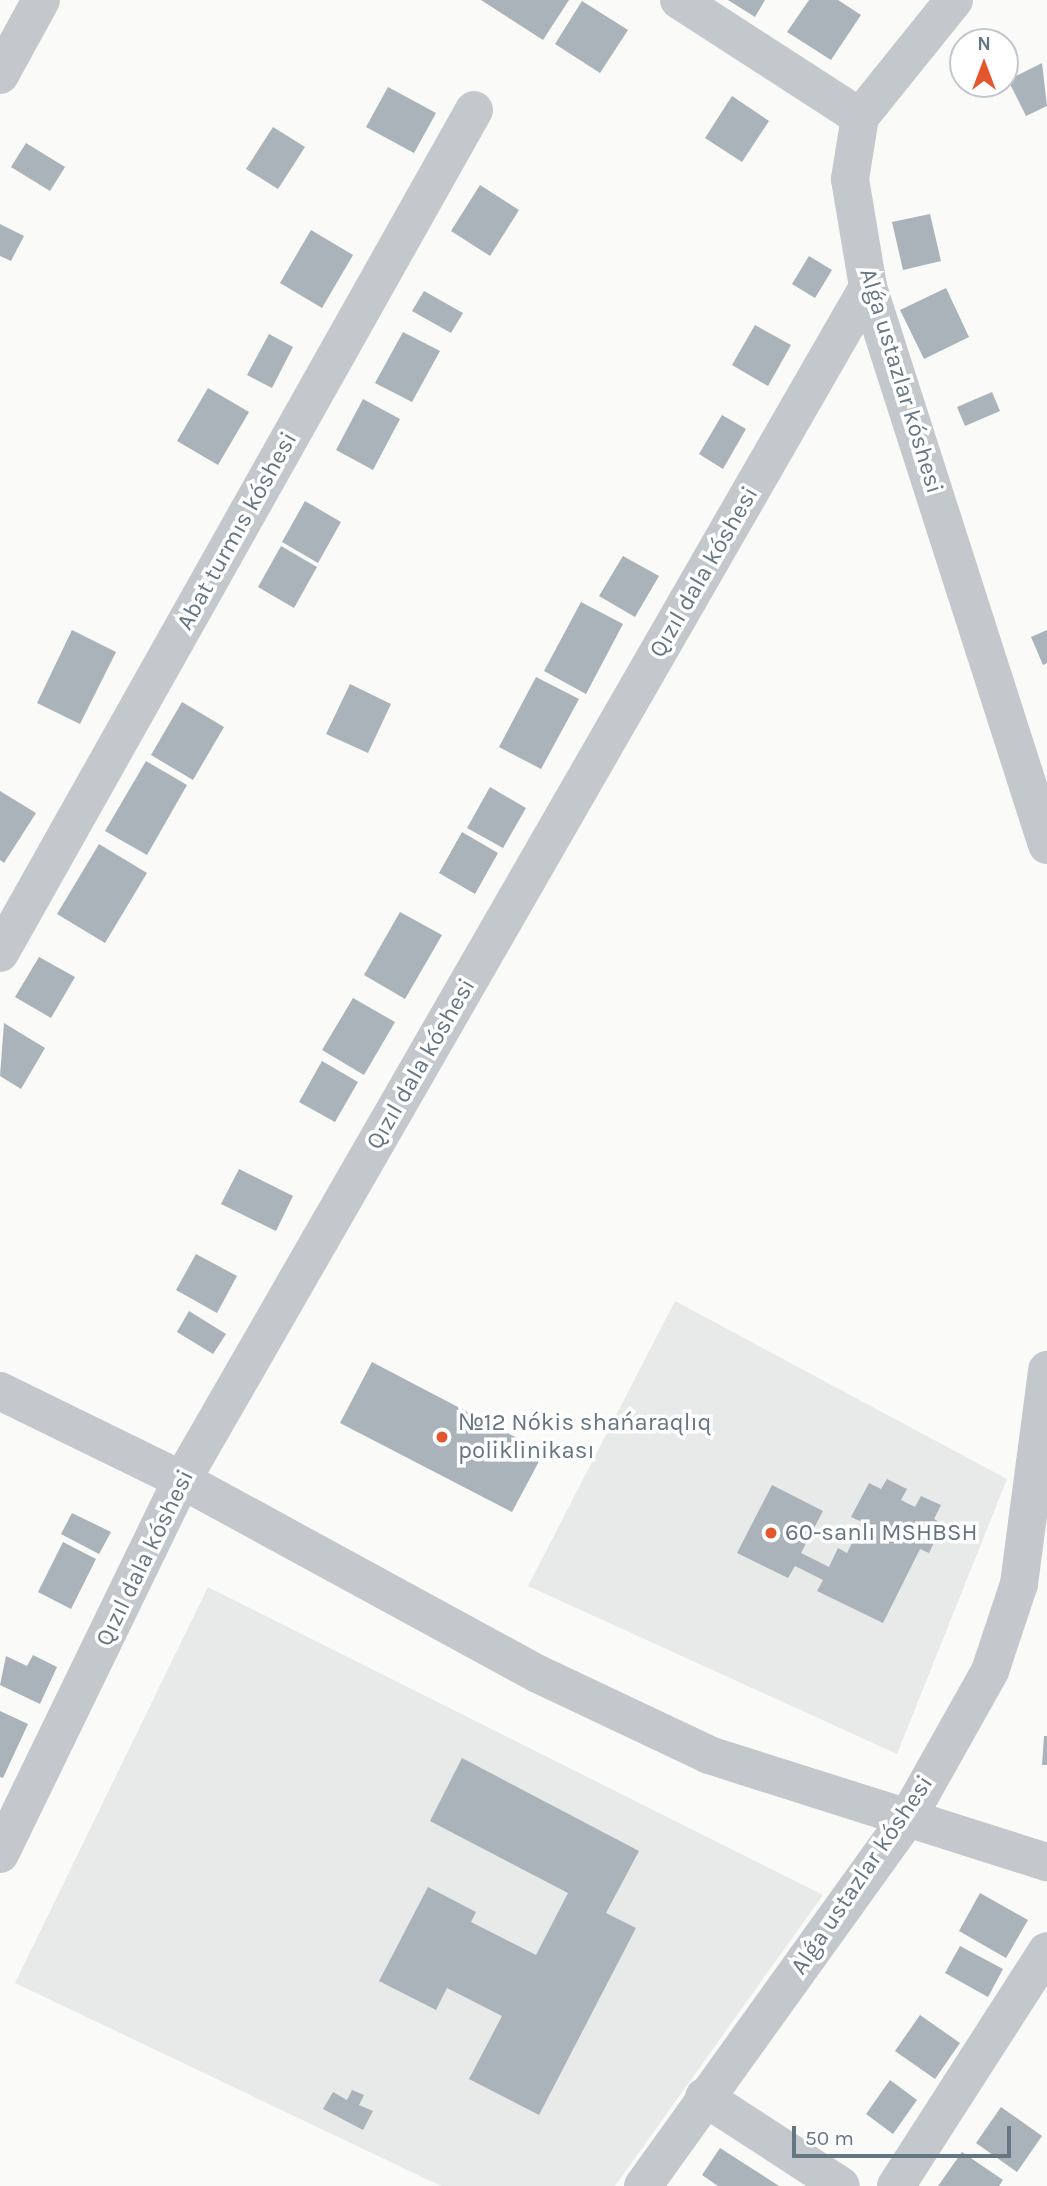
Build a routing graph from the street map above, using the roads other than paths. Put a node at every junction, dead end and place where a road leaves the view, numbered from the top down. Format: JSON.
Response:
{"nodes":[{"id":1,"x":41,"y":0,"type":"edge"},
{"id":2,"x":679,"y":0,"type":"edge"},
{"id":3,"x":954,"y":0,"type":"edge"},
{"id":4,"x":0,"y":75,"type":"edge"},
{"id":5,"x":474,"y":110,"type":"dead end"},
{"id":6,"x":860,"y":117,"type":"junction"},
{"id":7,"x":868,"y":287,"type":"junction"},
{"id":8,"x":1047,"y":845,"type":"edge"},
{"id":9,"x":0,"y":953,"type":"edge"},
{"id":10,"x":1047,"y":1370,"type":"edge"},
{"id":11,"x":0,"y":1391,"type":"edge"},
{"id":12,"x":182,"y":1480,"type":"junction"},
{"id":13,"x":907,"y":1819,"type":"junction"},
{"id":14,"x":0,"y":1854,"type":"edge"},
{"id":15,"x":1047,"y":1862,"type":"edge"},
{"id":16,"x":1047,"y":1951,"type":"edge"},
{"id":17,"x":704,"y":2097,"type":"junction"},
{"id":18,"x":643,"y":2186,"type":"edge"},
{"id":19,"x":841,"y":2186,"type":"edge"},
{"id":20,"x":896,"y":2186,"type":"edge"}],
"edges":[{"from":1,"to":4,"type":"street"},
{"from":2,"to":6,"type":"street"},
{"from":3,"to":6,"type":"street"},
{"from":5,"to":9,"type":"street","name":"Abat turmıs kóshesi"},
{"from":6,"to":7,"type":"street","name":"Alǵa ustazlar kóshesi"},
{"from":7,"to":8,"type":"street","name":"Alǵa ustazlar kóshesi"},
{"from":7,"to":12,"type":"street","name":"Qızıl dala kóshesi"},
{"from":10,"to":13,"type":"street","name":"Alǵa ustazlar kóshesi"},
{"from":11,"to":12,"type":"street"},
{"from":12,"to":13,"type":"street"},
{"from":12,"to":14,"type":"street","name":"Qızıl dala kóshesi"},
{"from":13,"to":15,"type":"street"},
{"from":13,"to":17,"type":"street","name":"Alǵa ustazlar kóshesi"},
{"from":16,"to":20,"type":"street"},
{"from":17,"to":18,"type":"street","name":"Alǵa ustazlar kóshesi"},
{"from":17,"to":19,"type":"street"}]}
